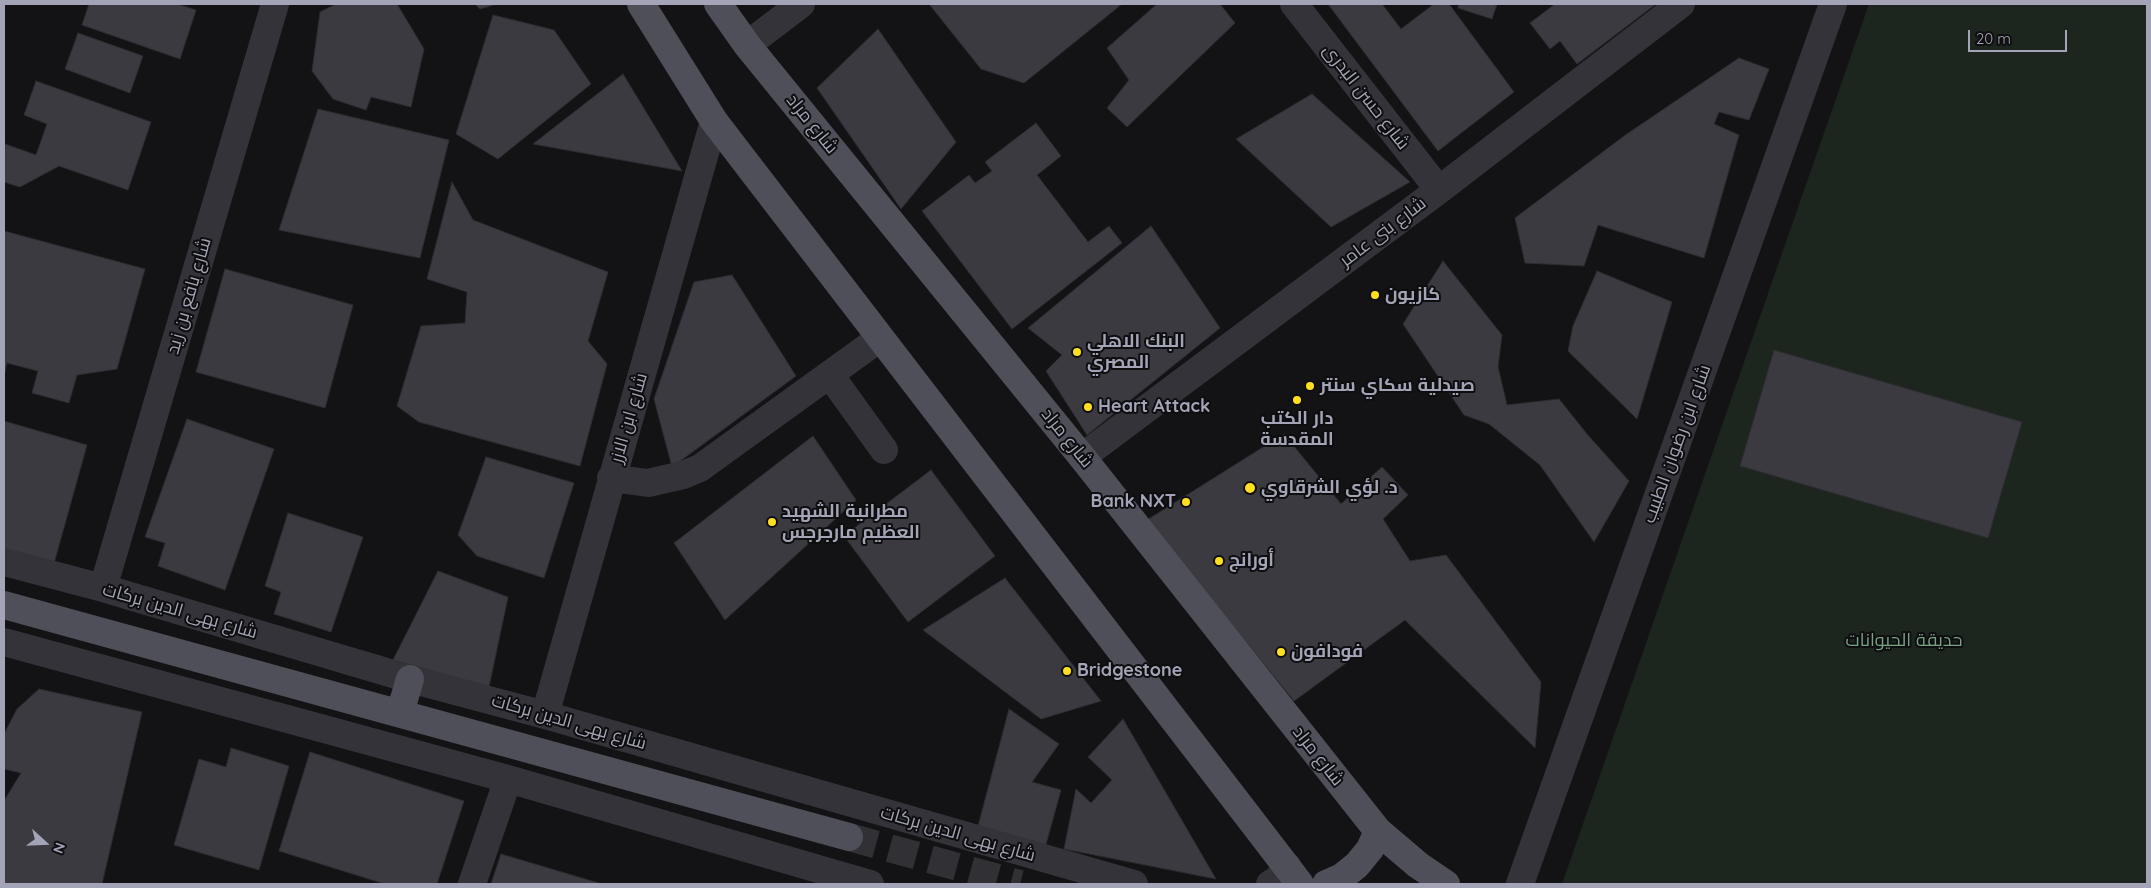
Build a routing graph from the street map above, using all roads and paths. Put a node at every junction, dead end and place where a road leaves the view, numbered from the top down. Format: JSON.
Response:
{"nodes":[{"id":1,"x":275,"y":4,"type":"edge"},
{"id":2,"x":641,"y":4,"type":"edge"},
{"id":3,"x":718,"y":4,"type":"edge"},
{"id":4,"x":801,"y":4,"type":"edge"},
{"id":5,"x":1294,"y":4,"type":"edge"},
{"id":6,"x":1681,"y":4,"type":"edge"},
{"id":7,"x":1833,"y":4,"type":"edge"},
{"id":8,"x":747,"y":44,"type":"junction"},
{"id":9,"x":714,"y":121,"type":"junction"},
{"id":10,"x":1439,"y":190,"type":"junction"},
{"id":11,"x":880,"y":338,"type":"junction"},
{"id":12,"x":830,"y":376,"type":"junction"},
{"id":13,"x":884,"y":450,"type":"dead end"},
{"id":14,"x":1082,"y":457,"type":"junction"},
{"id":15,"x":611,"y":478,"type":"junction"},
{"id":16,"x":4,"y":562,"type":"edge"},
{"id":17,"x":103,"y":588,"type":"junction"},
{"id":18,"x":4,"y":605,"type":"edge"},
{"id":19,"x":4,"y":642,"type":"edge"},
{"id":20,"x":410,"y":679,"type":"junction"},
{"id":21,"x":400,"y":714,"type":"junction"},
{"id":22,"x":545,"y":715,"type":"junction"},
{"id":23,"x":508,"y":779,"type":"junction"},
{"id":24,"x":1378,"y":831,"type":"junction"},
{"id":25,"x":849,"y":837,"type":"tunnel mouth"},
{"id":26,"x":1286,"y":878,"type":"edge"},
{"id":27,"x":472,"y":884,"type":"edge"},
{"id":28,"x":870,"y":884,"type":"edge"},
{"id":29,"x":1134,"y":884,"type":"edge"},
{"id":30,"x":1326,"y":884,"type":"edge"},
{"id":31,"x":1446,"y":884,"type":"edge"},
{"id":32,"x":1520,"y":884,"type":"edge"}],
"edges":[{"from":1,"to":17,"type":"street","name":"شارع يافع بن زيد"},
{"from":2,"to":9,"type":"main road"},
{"from":3,"to":8,"type":"main road","name":"شارع مراد"},
{"from":4,"to":8,"type":"street"},
{"from":5,"to":10,"type":"street","name":"شارع حسن البدرى"},
{"from":6,"to":10,"type":"street","name":"شارع بنى عامر"},
{"from":7,"to":32,"type":"street","name":"شارع ابن رضوان الطبيب"},
{"from":8,"to":14,"type":"main road","name":"شارع مراد"},
{"from":9,"to":11,"type":"main road"},
{"from":9,"to":15,"type":"street","name":"شارع ابن الازر"},
{"from":10,"to":14,"type":"street","name":"شارع بنى عامر"},
{"from":11,"to":12,"type":"street"},
{"from":11,"to":26,"type":"main road"},
{"from":12,"to":13,"type":"street"},
{"from":12,"to":15,"type":"street"},
{"from":14,"to":24,"type":"main road","name":"شارع مراد"},
{"from":15,"to":22,"type":"street","name":"شارع ابن الازر"},
{"from":16,"to":17,"type":"street","name":"شارع بهى الدين بركات"},
{"from":17,"to":20,"type":"street","name":"شارع بهى الدين بركات"},
{"from":18,"to":21,"type":"main road","name":"شارع بهى الدين بركات"},
{"from":19,"to":23,"type":"street"},
{"from":20,"to":21,"type":"main road"},
{"from":20,"to":22,"type":"street","name":"شارع بهى الدين بركات"},
{"from":21,"to":25,"type":"main road","name":"شارع بهى الدين بركات"},
{"from":22,"to":29,"type":"street","name":"شارع بهى الدين بركات"},
{"from":23,"to":27,"type":"street"},
{"from":23,"to":28,"type":"street"},
{"from":24,"to":30,"type":"main road"},
{"from":24,"to":31,"type":"main road","name":"شارع مراد"}]}
